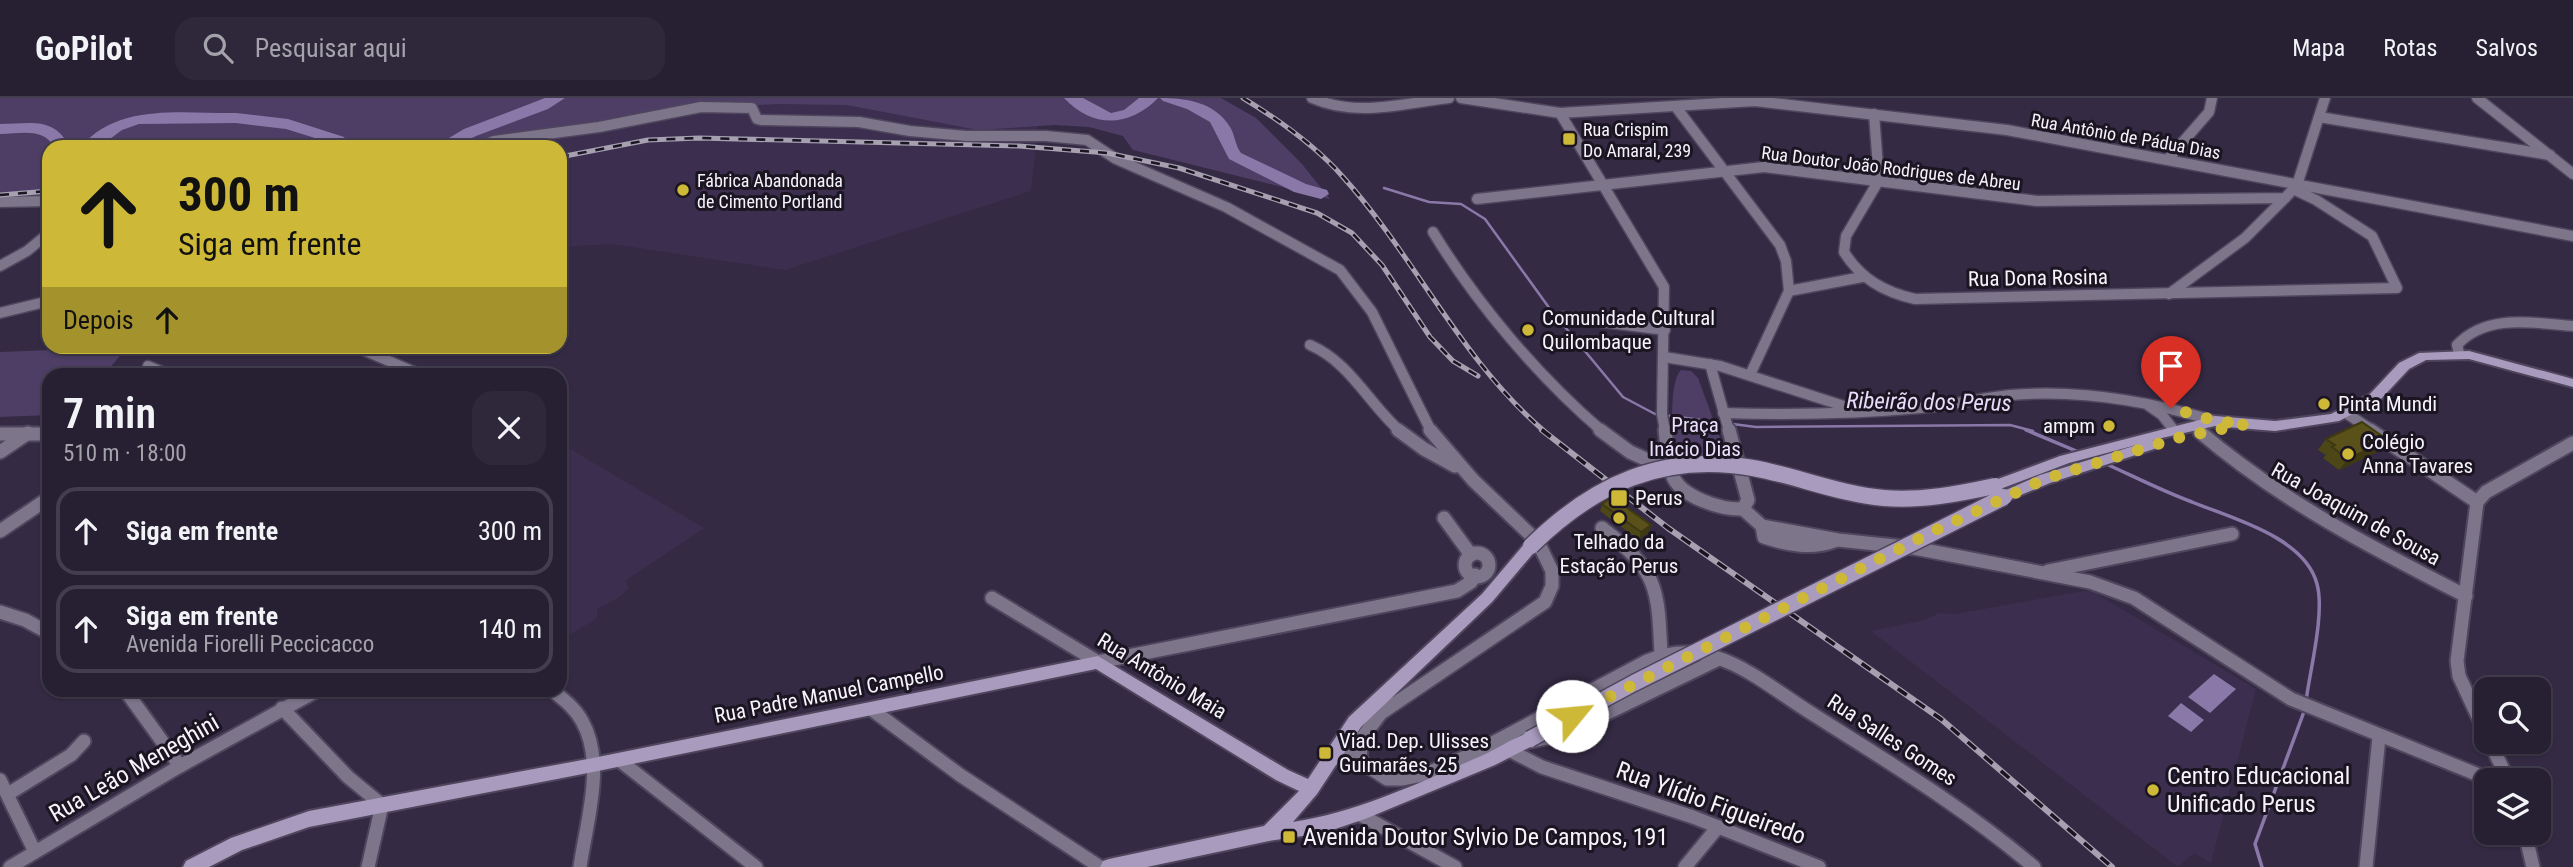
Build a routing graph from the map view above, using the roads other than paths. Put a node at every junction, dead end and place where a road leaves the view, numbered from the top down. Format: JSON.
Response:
{"nodes":[{"id":1,"x":1312,"y":98,"type":"edge"},
{"id":2,"x":1367,"y":98,"type":"edge"},
{"id":3,"x":1449,"y":98,"type":"edge"},
{"id":4,"x":1461,"y":98,"type":"edge"},
{"id":5,"x":1556,"y":98,"type":"edge"},
{"id":6,"x":2212,"y":98,"type":"edge"},
{"id":7,"x":2325,"y":98,"type":"edge"},
{"id":8,"x":2477,"y":98,"type":"edge"},
{"id":9,"x":1789,"y":100,"type":"edge"},
{"id":10,"x":1703,"y":101,"type":"edge"},
{"id":11,"x":1676,"y":107,"type":"junction"},
{"id":12,"x":1356,"y":108,"type":"junction"},
{"id":13,"x":1555,"y":111,"type":"junction"},
{"id":14,"x":1874,"y":114,"type":"junction"},
{"id":15,"x":2319,"y":117,"type":"junction"},
{"id":16,"x":502,"y":140,"type":"edge"},
{"id":17,"x":2550,"y":155,"type":"junction"},
{"id":18,"x":2168,"y":159,"type":"junction"},
{"id":19,"x":1723,"y":170,"type":"junction"},
{"id":20,"x":2573,"y":174,"type":"edge"},
{"id":21,"x":1880,"y":180,"type":"junction"},
{"id":22,"x":1603,"y":184,"type":"junction"},
{"id":23,"x":2292,"y":191,"type":"junction"},
{"id":24,"x":1477,"y":199,"type":"dead end"},
{"id":25,"x":42,"y":201,"type":"edge"},
{"id":26,"x":0,"y":202,"type":"edge"},
{"id":27,"x":1433,"y":232,"type":"dead end"},
{"id":28,"x":2573,"y":236,"type":"edge"},
{"id":29,"x":42,"y":239,"type":"edge"},
{"id":30,"x":0,"y":266,"type":"edge"},
{"id":31,"x":1862,"y":276,"type":"junction"},
{"id":32,"x":1789,"y":291,"type":"junction"},
{"id":33,"x":2168,"y":294,"type":"junction"},
{"id":34,"x":42,"y":303,"type":"edge"},
{"id":35,"x":0,"y":313,"type":"edge"},
{"id":36,"x":1563,"y":317,"type":"dead end"},
{"id":37,"x":2573,"y":326,"type":"edge"},
{"id":38,"x":1665,"y":330,"type":"junction"},
{"id":39,"x":1310,"y":345,"type":"dead end"},
{"id":40,"x":2459,"y":353,"type":"junction"},
{"id":41,"x":373,"y":354,"type":"edge"},
{"id":42,"x":1664,"y":357,"type":"junction"},
{"id":43,"x":1710,"y":364,"type":"junction"},
{"id":44,"x":148,"y":366,"type":"dead end"},
{"id":45,"x":153,"y":368,"type":"edge"},
{"id":46,"x":405,"y":368,"type":"edge"},
{"id":47,"x":1750,"y":375,"type":"junction"},
{"id":48,"x":2571,"y":384,"type":"edge"},
{"id":49,"x":2146,"y":404,"type":"junction"},
{"id":50,"x":1860,"y":411,"type":"junction"},
{"id":51,"x":2346,"y":413,"type":"junction"},
{"id":52,"x":1724,"y":414,"type":"junction"},
{"id":53,"x":2216,"y":421,"type":"junction"},
{"id":54,"x":2246,"y":424,"type":"junction"},
{"id":55,"x":2173,"y":429,"type":"junction"},
{"id":56,"x":2195,"y":429,"type":"junction"},
{"id":57,"x":28,"y":433,"type":"junction"},
{"id":58,"x":0,"y":434,"type":"edge"},
{"id":59,"x":42,"y":434,"type":"edge"},
{"id":60,"x":2573,"y":443,"type":"edge"},
{"id":61,"x":0,"y":452,"type":"edge"},
{"id":62,"x":1462,"y":469,"type":"junction"},
{"id":63,"x":1669,"y":469,"type":"junction"},
{"id":64,"x":1999,"y":491,"type":"junction"},
{"id":65,"x":2477,"y":502,"type":"junction"},
{"id":66,"x":42,"y":504,"type":"edge"},
{"id":67,"x":1743,"y":509,"type":"junction"},
{"id":68,"x":1444,"y":518,"type":"dead end"},
{"id":69,"x":1602,"y":528,"type":"dead end"},
{"id":70,"x":0,"y":531,"type":"edge"},
{"id":71,"x":2232,"y":534,"type":"dead end"},
{"id":72,"x":1904,"y":547,"type":"junction"},
{"id":73,"x":1471,"y":555,"type":"junction"},
{"id":74,"x":2044,"y":572,"type":"junction"},
{"id":75,"x":1475,"y":575,"type":"junction"},
{"id":76,"x":2466,"y":596,"type":"junction"},
{"id":77,"x":992,"y":598,"type":"dead end"},
{"id":78,"x":1,"y":614,"type":"edge"},
{"id":79,"x":42,"y":629,"type":"edge"},
{"id":80,"x":1661,"y":655,"type":"junction"},
{"id":81,"x":1719,"y":659,"type":"junction"},
{"id":82,"x":1098,"y":662,"type":"junction"},
{"id":83,"x":130,"y":697,"type":"edge"},
{"id":84,"x":305,"y":697,"type":"edge"},
{"id":85,"x":560,"y":697,"type":"edge"},
{"id":86,"x":2474,"y":708,"type":"edge"},
{"id":87,"x":282,"y":709,"type":"junction"},
{"id":88,"x":872,"y":709,"type":"junction"},
{"id":89,"x":2377,"y":736,"type":"junction"},
{"id":90,"x":1528,"y":740,"type":"junction"},
{"id":91,"x":84,"y":741,"type":"dead end"},
{"id":92,"x":1509,"y":750,"type":"junction"},
{"id":93,"x":1332,"y":758,"type":"junction"},
{"id":94,"x":619,"y":760,"type":"junction"},
{"id":95,"x":1360,"y":760,"type":"junction"},
{"id":96,"x":593,"y":765,"type":"junction"},
{"id":97,"x":180,"y":766,"type":"junction"},
{"id":98,"x":2474,"y":773,"type":"edge"},
{"id":99,"x":3,"y":787,"type":"edge"},
{"id":100,"x":1311,"y":789,"type":"junction"},
{"id":101,"x":382,"y":805,"type":"junction"},
{"id":102,"x":1359,"y":814,"type":"junction"},
{"id":103,"x":1718,"y":827,"type":"junction"},
{"id":104,"x":1269,"y":833,"type":"junction"},
{"id":105,"x":2528,"y":845,"type":"edge"},
{"id":106,"x":35,"y":852,"type":"junction"},
{"id":107,"x":10,"y":867,"type":"edge"},
{"id":108,"x":191,"y":867,"type":"edge"},
{"id":109,"x":368,"y":867,"type":"edge"},
{"id":110,"x":580,"y":867,"type":"edge"},
{"id":111,"x":756,"y":867,"type":"edge"},
{"id":112,"x":1100,"y":867,"type":"edge"},
{"id":113,"x":1109,"y":867,"type":"edge"},
{"id":114,"x":1455,"y":867,"type":"edge"},
{"id":115,"x":1685,"y":867,"type":"edge"},
{"id":116,"x":1819,"y":867,"type":"edge"},
{"id":117,"x":2034,"y":867,"type":"edge"},
{"id":118,"x":2366,"y":867,"type":"edge"},
{"id":119,"x":2533,"y":867,"type":"edge"}],
"edges":[{"from":1,"to":12,"type":"street"},
{"from":2,"to":12,"type":"street"},
{"from":3,"to":12,"type":"street"},
{"from":4,"to":13,"type":"street","name":"Rua Antônio de Pádua Dias"},
{"from":5,"to":13,"type":"street"},
{"from":6,"to":18,"type":"street"},
{"from":7,"to":15,"type":"street"},
{"from":8,"to":17,"type":"street"},
{"from":9,"to":10,"type":"street","name":"Rua Antônio de Pádua Dias"},
{"from":9,"to":14,"type":"street","name":"Rua Antônio de Pádua Dias"},
{"from":10,"to":11,"type":"street","name":"Rua Antônio de Pádua Dias"},
{"from":11,"to":13,"type":"street","name":"Rua Antônio de Pádua Dias"},
{"from":11,"to":19,"type":"street"},
{"from":13,"to":22,"type":"street"},
{"from":14,"to":18,"type":"street","name":"Rua Antônio de Pádua Dias"},
{"from":14,"to":21,"type":"street"},
{"from":15,"to":17,"type":"street"},
{"from":15,"to":23,"type":"street"},
{"from":16,"to":62,"type":"street"},
{"from":17,"to":20,"type":"street"},
{"from":18,"to":23,"type":"street","name":"Rua Antônio de Pádua Dias"},
{"from":19,"to":21,"type":"street","name":"Rua Doutor João Rodrigues de Abreu"},
{"from":19,"to":22,"type":"street","name":"Rua Doutor João Rodrigues de Abreu"},
{"from":19,"to":32,"type":"street"},
{"from":21,"to":23,"type":"street","name":"Rua Doutor João Rodrigues de Abreu"},
{"from":21,"to":31,"type":"street"},
{"from":22,"to":24,"type":"street","name":"Rua Doutor João Rodrigues de Abreu"},
{"from":22,"to":38,"type":"street"},
{"from":23,"to":28,"type":"street","name":"Rua Antônio de Pádua Dias"},
{"from":23,"to":33,"type":"street"},
{"from":23,"to":33,"type":"street","name":"Rua Dona Rosina"},
{"from":25,"to":26,"type":"street"},
{"from":27,"to":63,"type":"street"},
{"from":29,"to":30,"type":"street"},
{"from":31,"to":32,"type":"street"},
{"from":31,"to":33,"type":"street","name":"Rua Dona Rosina"},
{"from":32,"to":47,"type":"street"},
{"from":34,"to":35,"type":"street"},
{"from":36,"to":38,"type":"street"},
{"from":37,"to":40,"type":"street"},
{"from":38,"to":42,"type":"street"},
{"from":39,"to":62,"type":"street"},
{"from":40,"to":48,"type":"main road"},
{"from":40,"to":51,"type":"main road"},
{"from":41,"to":46,"type":"street"},
{"from":42,"to":43,"type":"street"},
{"from":42,"to":63,"type":"street"},
{"from":43,"to":47,"type":"street"},
{"from":43,"to":52,"type":"street"},
{"from":44,"to":45,"type":"street"},
{"from":47,"to":50,"type":"street"},
{"from":49,"to":50,"type":"street"},
{"from":49,"to":53,"type":"street"},
{"from":49,"to":55,"type":"street"},
{"from":50,"to":52,"type":"street"},
{"from":51,"to":54,"type":"main road"},
{"from":51,"to":65,"type":"street"},
{"from":52,"to":67,"type":"street"},
{"from":53,"to":54,"type":"main road"},
{"from":53,"to":56,"type":"main road"},
{"from":54,"to":56,"type":"main road"},
{"from":55,"to":56,"type":"main road"},
{"from":55,"to":64,"type":"main road"},
{"from":56,"to":64,"type":"main road"},
{"from":56,"to":76,"type":"street","name":"Rua Joaquim de Sousa"},
{"from":57,"to":58,"type":"street"},
{"from":57,"to":59,"type":"street"},
{"from":57,"to":61,"type":"street"},
{"from":60,"to":65,"type":"street"},
{"from":62,"to":95,"type":"street"},
{"from":63,"to":67,"type":"street"},
{"from":64,"to":72,"type":"main road","bridge":true},
{"from":64,"to":93,"type":"main road","bridge":true},
{"from":65,"to":76,"type":"street"},
{"from":66,"to":70,"type":"street"},
{"from":67,"to":72,"type":"street"},
{"from":68,"to":73,"type":"street"},
{"from":69,"to":80,"type":"street"},
{"from":71,"to":74,"type":"street"},
{"from":72,"to":74,"type":"street"},
{"from":72,"to":90,"type":"main road","bridge":true},
{"from":73,"to":75,"type":"street"},
{"from":73,"to":75,"type":"street"},
{"from":74,"to":89,"type":"street"},
{"from":75,"to":82,"type":"street","name":"Rua Padre Manuel Campello"},
{"from":76,"to":86,"type":"street"},
{"from":77,"to":82,"type":"street","name":"Rua Antônio Maia"},
{"from":78,"to":79,"type":"street"},
{"from":80,"to":81,"type":"street"},
{"from":80,"to":95,"type":"street"},
{"from":81,"to":90,"type":"street"},
{"from":81,"to":117,"type":"street","name":"Rua Salles Gomes"},
{"from":82,"to":88,"type":"main road","name":"Rua Padre Manuel Campello"},
{"from":82,"to":100,"type":"main road","name":"Rua Antônio Maia"},
{"from":83,"to":97,"type":"street"},
{"from":84,"to":87,"type":"street","name":"Rua Leão Meneghini"},
{"from":85,"to":96,"type":"street"},
{"from":87,"to":97,"type":"street","name":"Rua Leão Meneghini"},
{"from":87,"to":101,"type":"street"},
{"from":88,"to":94,"type":"main road","name":"Rua Padre Manuel Campello"},
{"from":88,"to":112,"type":"street"},
{"from":89,"to":98,"type":"street"},
{"from":89,"to":118,"type":"street"},
{"from":90,"to":92,"type":"main road"},
{"from":91,"to":99,"type":"street"},
{"from":92,"to":102,"type":"main road"},
{"from":92,"to":103,"type":"street","name":"Rua Ylídio Figueiredo"},
{"from":93,"to":95,"type":"street"},
{"from":93,"to":100,"type":"main road"},
{"from":94,"to":96,"type":"main road","name":"Rua Padre Manuel Campello"},
{"from":94,"to":111,"type":"street"},
{"from":96,"to":101,"type":"main road","name":"Rua Padre Manuel Campello"},
{"from":96,"to":110,"type":"street"},
{"from":97,"to":106,"type":"street","name":"Rua Leão Meneghini"},
{"from":99,"to":106,"type":"street"},
{"from":100,"to":104,"type":"main road"},
{"from":101,"to":108,"type":"main road","name":"Rua Padre Manuel Campello"},
{"from":101,"to":109,"type":"street"},
{"from":102,"to":104,"type":"main road"},
{"from":102,"to":114,"type":"street"},
{"from":103,"to":115,"type":"street"},
{"from":103,"to":116,"type":"street","name":"Rua Ylídio Figueiredo"},
{"from":104,"to":113,"type":"main road"},
{"from":105,"to":119,"type":"street"},
{"from":106,"to":107,"type":"street","name":"Rua Leão Meneghini"}]}
